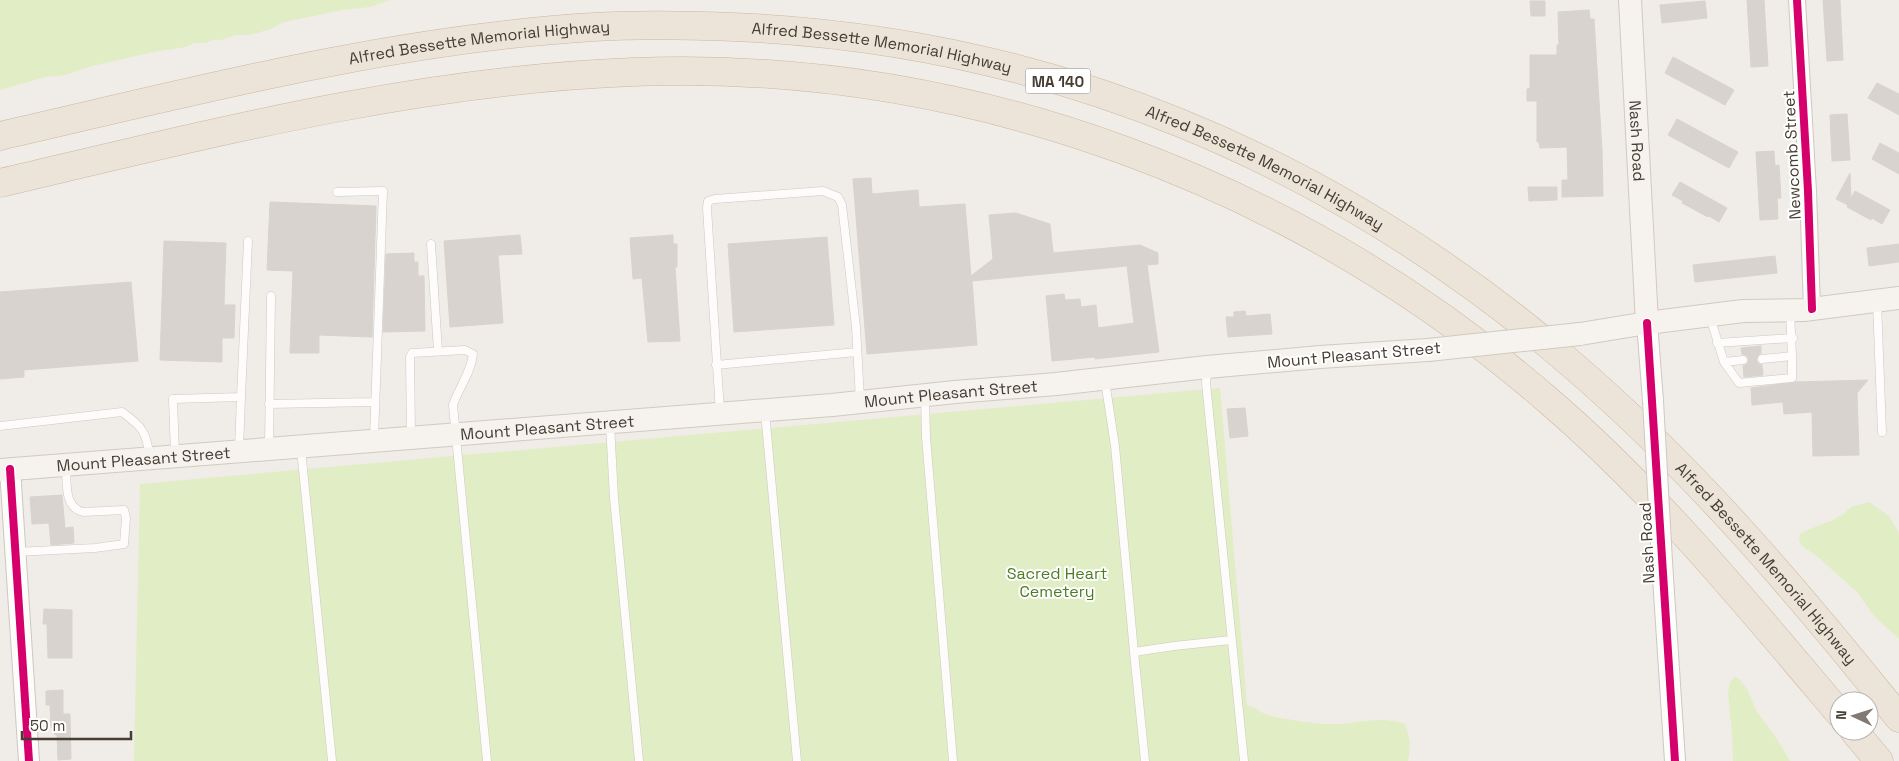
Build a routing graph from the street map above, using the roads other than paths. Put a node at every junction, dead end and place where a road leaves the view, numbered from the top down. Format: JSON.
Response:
{"nodes":[{"id":1,"x":1630,"y":0,"type":"edge"},
{"id":2,"x":1797,"y":0,"type":"edge"},
{"id":3,"x":0,"y":136,"type":"edge"},
{"id":4,"x":0,"y":183,"type":"edge"},
{"id":5,"x":337,"y":192,"type":"dead end"},
{"id":6,"x":248,"y":241,"type":"dead end"},
{"id":7,"x":431,"y":244,"type":"dead end"},
{"id":8,"x":271,"y":296,"type":"dead end"},
{"id":9,"x":1899,"y":298,"type":"edge"},
{"id":10,"x":1877,"y":301,"type":"junction"},
{"id":11,"x":1812,"y":308,"type":"junction"},
{"id":12,"x":1790,"y":310,"type":"junction"},
{"id":13,"x":1710,"y":315,"type":"junction"},
{"id":14,"x":1647,"y":323,"type":"junction"},
{"id":15,"x":1793,"y":338,"type":"junction"},
{"id":16,"x":1717,"y":343,"type":"junction"},
{"id":17,"x":438,"y":351,"type":"junction"},
{"id":18,"x":857,"y":352,"type":"junction"},
{"id":19,"x":1792,"y":356,"type":"junction"},
{"id":20,"x":1762,"y":359,"type":"dead end"},
{"id":21,"x":1742,"y":360,"type":"dead end"},
{"id":22,"x":1724,"y":362,"type":"junction"},
{"id":23,"x":716,"y":365,"type":"junction"},
{"id":24,"x":1207,"y":367,"type":"junction"},
{"id":25,"x":1105,"y":378,"type":"junction"},
{"id":26,"x":925,"y":396,"type":"junction"},
{"id":27,"x":241,"y":397,"type":"junction"},
{"id":28,"x":374,"y":402,"type":"junction"},
{"id":29,"x":860,"y":402,"type":"junction"},
{"id":30,"x":269,"y":404,"type":"junction"},
{"id":31,"x":764,"y":410,"type":"junction"},
{"id":32,"x":720,"y":413,"type":"junction"},
{"id":33,"x":610,"y":422,"type":"junction"},
{"id":34,"x":0,"y":426,"type":"edge"},
{"id":35,"x":1882,"y":432,"type":"dead end"},
{"id":36,"x":457,"y":434,"type":"junction"},
{"id":37,"x":412,"y":438,"type":"junction"},
{"id":38,"x":374,"y":440,"type":"junction"},
{"id":39,"x":301,"y":447,"type":"junction"},
{"id":40,"x":270,"y":449,"type":"junction"},
{"id":41,"x":239,"y":451,"type":"junction"},
{"id":42,"x":176,"y":457,"type":"junction"},
{"id":43,"x":150,"y":459,"type":"junction"},
{"id":44,"x":66,"y":465,"type":"junction"},
{"id":45,"x":5,"y":469,"type":"edge"},
{"id":46,"x":16,"y":552,"type":"junction"},
{"id":47,"x":1231,"y":640,"type":"junction"},
{"id":48,"x":1134,"y":652,"type":"junction"},
{"id":49,"x":1829,"y":701,"type":"edge"},
{"id":50,"x":1899,"y":718,"type":"edge"},
{"id":51,"x":1862,"y":741,"type":"edge"},
{"id":52,"x":29,"y":761,"type":"edge"},
{"id":53,"x":332,"y":761,"type":"edge"},
{"id":54,"x":487,"y":761,"type":"edge"},
{"id":55,"x":639,"y":761,"type":"edge"},
{"id":56,"x":797,"y":761,"type":"edge"},
{"id":57,"x":953,"y":761,"type":"edge"},
{"id":58,"x":1145,"y":761,"type":"edge"},
{"id":59,"x":1244,"y":761,"type":"edge"},
{"id":60,"x":1675,"y":761,"type":"edge"},
{"id":61,"x":1879,"y":761,"type":"edge"}],
"edges":[{"from":1,"to":14,"type":"main road","name":"Nash Road"},
{"from":2,"to":11,"type":"street","name":"Newcomb Street"},
{"from":3,"to":50,"type":"highway","name":"Alfred Bessette Memorial Highway","number":"MA 140"},
{"from":4,"to":49,"type":"highway"},
{"from":5,"to":28,"type":"lane"},
{"from":6,"to":27,"type":"lane"},
{"from":7,"to":17,"type":"lane"},
{"from":8,"to":30,"type":"lane"},
{"from":9,"to":10,"type":"main road","name":"Mount Pleasant Street"},
{"from":10,"to":11,"type":"main road","name":"Mount Pleasant Street"},
{"from":10,"to":35,"type":"lane"},
{"from":11,"to":12,"type":"main road","name":"Mount Pleasant Street"},
{"from":12,"to":13,"type":"main road","name":"Mount Pleasant Street"},
{"from":12,"to":15,"type":"lane"},
{"from":13,"to":14,"type":"main road","name":"Mount Pleasant Street"},
{"from":13,"to":16,"type":"lane"},
{"from":14,"to":24,"type":"main road","name":"Mount Pleasant Street","bridge":true},
{"from":14,"to":60,"type":"street","name":"Nash Road","bridge":true},
{"from":15,"to":16,"type":"lane"},
{"from":15,"to":19,"type":"lane"},
{"from":16,"to":22,"type":"lane"},
{"from":17,"to":36,"type":"lane"},
{"from":17,"to":37,"type":"lane"},
{"from":18,"to":23,"type":"lane"},
{"from":18,"to":23,"type":"lane"},
{"from":18,"to":29,"type":"lane"},
{"from":19,"to":20,"type":"lane"},
{"from":19,"to":22,"type":"lane"},
{"from":21,"to":22,"type":"lane"},
{"from":23,"to":32,"type":"lane"},
{"from":24,"to":25,"type":"main road","name":"Mount Pleasant Street"},
{"from":24,"to":47,"type":"lane"},
{"from":25,"to":26,"type":"main road","name":"Mount Pleasant Street"},
{"from":25,"to":48,"type":"lane"},
{"from":26,"to":29,"type":"main road","name":"Mount Pleasant Street"},
{"from":26,"to":57,"type":"lane"},
{"from":27,"to":41,"type":"lane"},
{"from":27,"to":42,"type":"lane"},
{"from":28,"to":30,"type":"lane"},
{"from":28,"to":38,"type":"lane"},
{"from":29,"to":31,"type":"main road","name":"Mount Pleasant Street"},
{"from":30,"to":40,"type":"lane"},
{"from":31,"to":32,"type":"main road","name":"Mount Pleasant Street"},
{"from":31,"to":56,"type":"lane"},
{"from":32,"to":33,"type":"main road","name":"Mount Pleasant Street"},
{"from":33,"to":36,"type":"main road","name":"Mount Pleasant Street"},
{"from":33,"to":55,"type":"lane"},
{"from":34,"to":43,"type":"lane"},
{"from":36,"to":37,"type":"main road","name":"Mount Pleasant Street"},
{"from":36,"to":54,"type":"lane"},
{"from":37,"to":38,"type":"main road","name":"Mount Pleasant Street"},
{"from":38,"to":39,"type":"main road","name":"Mount Pleasant Street"},
{"from":39,"to":40,"type":"main road","name":"Mount Pleasant Street"},
{"from":39,"to":53,"type":"lane"},
{"from":40,"to":41,"type":"main road","name":"Mount Pleasant Street"},
{"from":41,"to":42,"type":"main road","name":"Mount Pleasant Street"},
{"from":42,"to":43,"type":"main road","name":"Mount Pleasant Street"},
{"from":43,"to":44,"type":"main road","name":"Mount Pleasant Street"},
{"from":44,"to":45,"type":"main road","name":"Mount Pleasant Street"},
{"from":44,"to":46,"type":"lane"},
{"from":45,"to":46,"type":"street"},
{"from":46,"to":52,"type":"street"},
{"from":47,"to":48,"type":"lane"},
{"from":47,"to":59,"type":"lane"},
{"from":48,"to":58,"type":"lane"},
{"from":51,"to":61,"type":"highway"}]}
